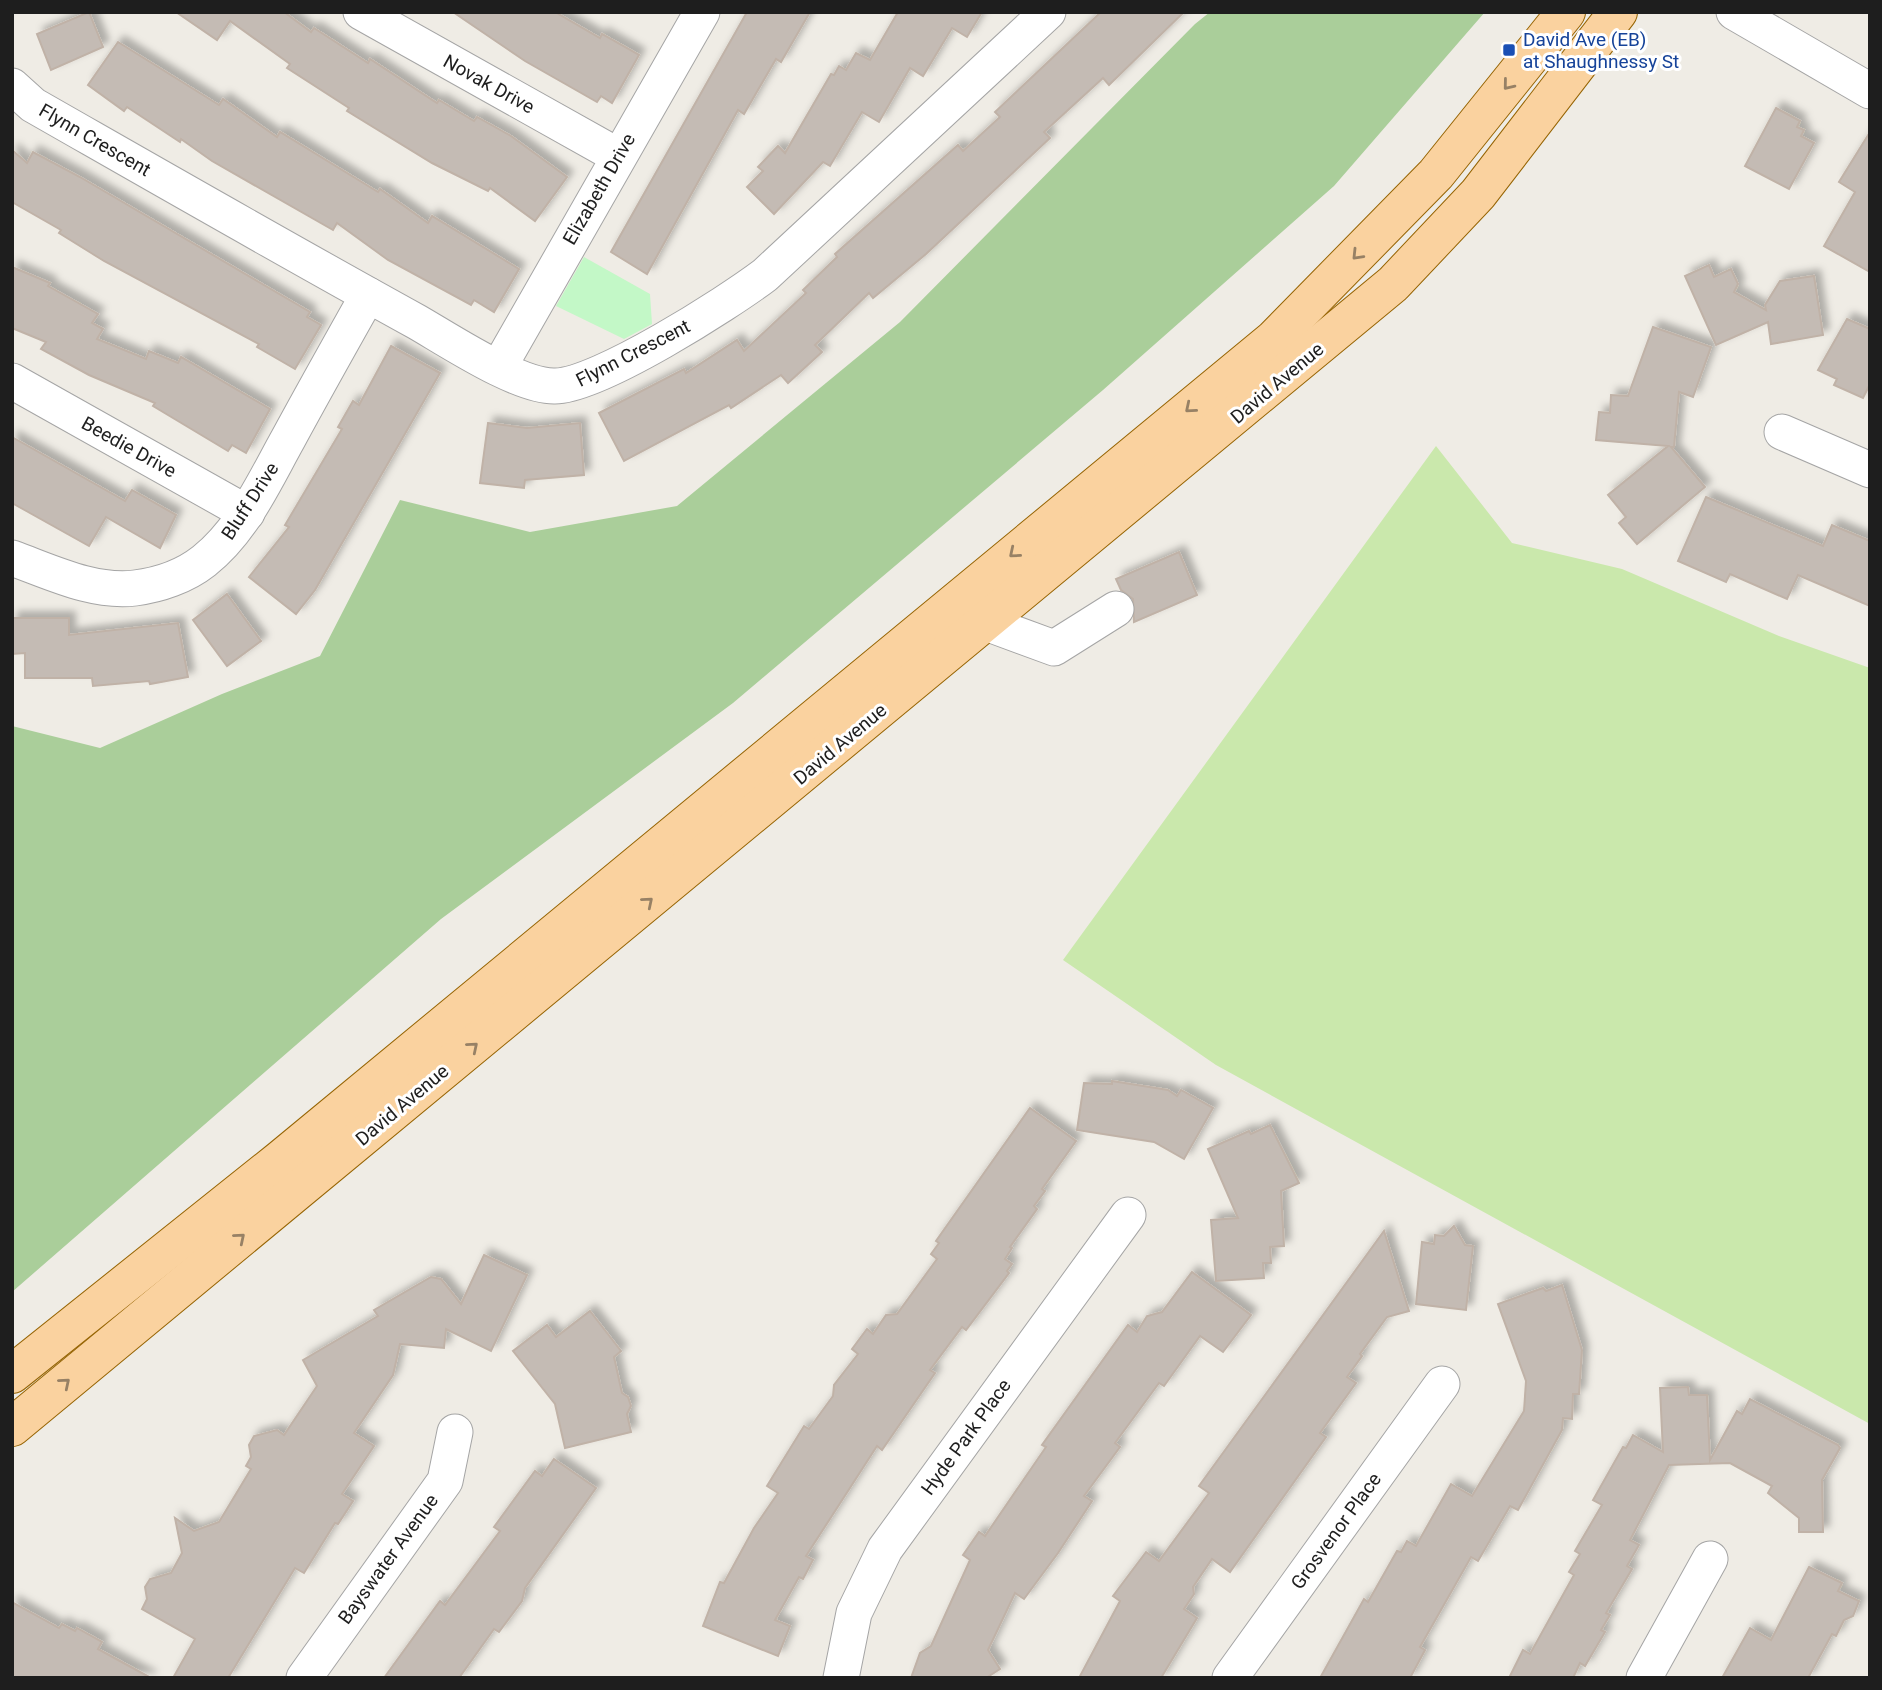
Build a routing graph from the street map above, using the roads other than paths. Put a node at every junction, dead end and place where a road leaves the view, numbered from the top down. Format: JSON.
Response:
{"nodes":[{"id":1,"x":360,"y":12,"type":"edge"},
{"id":2,"x":702,"y":12,"type":"edge"},
{"id":3,"x":1048,"y":12,"type":"edge"},
{"id":4,"x":1566,"y":12,"type":"edge"},
{"id":5,"x":1618,"y":12,"type":"edge"},
{"id":6,"x":1734,"y":12,"type":"edge"},
{"id":7,"x":12,"y":86,"type":"edge"},
{"id":8,"x":1870,"y":91,"type":"edge"},
{"id":9,"x":618,"y":156,"type":"junction"},
{"id":10,"x":368,"y":295,"type":"junction"},
{"id":11,"x":499,"y":367,"type":"junction"},
{"id":12,"x":12,"y":381,"type":"edge"},
{"id":13,"x":1782,"y":432,"type":"dead end"},
{"id":14,"x":1870,"y":470,"type":"edge"},
{"id":15,"x":247,"y":513,"type":"junction"},
{"id":16,"x":12,"y":558,"type":"edge"},
{"id":17,"x":1116,"y":609,"type":"dead end"},
{"id":18,"x":986,"y":623,"type":"junction"},
{"id":19,"x":1128,"y":1215,"type":"dead end"},
{"id":20,"x":12,"y":1374,"type":"edge"},
{"id":21,"x":1442,"y":1384,"type":"dead end"},
{"id":22,"x":12,"y":1427,"type":"edge"},
{"id":23,"x":455,"y":1432,"type":"dead end"},
{"id":24,"x":1710,"y":1559,"type":"dead end"},
{"id":25,"x":304,"y":1678,"type":"edge"},
{"id":26,"x":841,"y":1678,"type":"edge"},
{"id":27,"x":1230,"y":1678,"type":"edge"},
{"id":28,"x":1644,"y":1678,"type":"edge"}],
"edges":[{"from":1,"to":9,"type":"street","name":"Novak Drive"},
{"from":2,"to":9,"type":"street","name":"Elizabeth Drive"},
{"from":3,"to":11,"type":"street","name":"Flynn Crescent"},
{"from":4,"to":20,"type":"main road","name":"David Avenue","one_way":true},
{"from":5,"to":18,"type":"main road","name":"David Avenue"},
{"from":6,"to":8,"type":"street"},
{"from":7,"to":10,"type":"street","name":"Flynn Crescent"},
{"from":9,"to":11,"type":"street","name":"Elizabeth Drive"},
{"from":10,"to":11,"type":"street","name":"Flynn Crescent"},
{"from":10,"to":15,"type":"street","name":"Bluff Drive"},
{"from":12,"to":15,"type":"street","name":"Beedie Drive"},
{"from":13,"to":14,"type":"street"},
{"from":15,"to":16,"type":"street","name":"Bluff Drive"},
{"from":17,"to":18,"type":"street"},
{"from":22,"to":18,"type":"main road","name":"David Avenue","one_way":true},
{"from":19,"to":26,"type":"street","name":"Hyde Park Place"},
{"from":21,"to":27,"type":"street","name":"Grosvenor Place"},
{"from":23,"to":25,"type":"street","name":"Bayswater Avenue"},
{"from":24,"to":28,"type":"street"}]}
